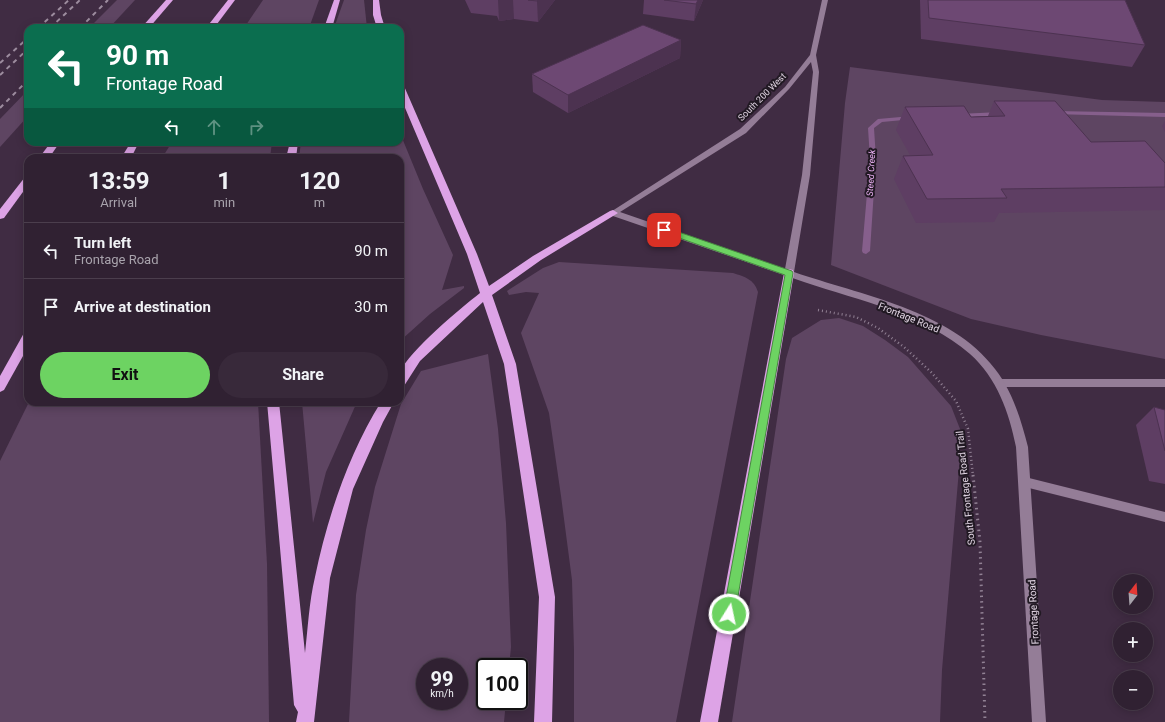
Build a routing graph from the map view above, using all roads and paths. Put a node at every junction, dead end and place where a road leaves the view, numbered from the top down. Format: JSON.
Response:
{"nodes":[{"id":1,"x":170,"y":0,"type":"edge"},
{"id":2,"x":232,"y":0,"type":"edge"},
{"id":3,"x":337,"y":0,"type":"edge"},
{"id":4,"x":376,"y":0,"type":"edge"},
{"id":5,"x":825,"y":0,"type":"edge"},
{"id":6,"x":149,"y":24,"type":"edge"},
{"id":7,"x":213,"y":24,"type":"edge"},
{"id":8,"x":329,"y":24,"type":"edge"},
{"id":9,"x":379,"y":24,"type":"edge"},
{"id":10,"x":813,"y":55,"type":"junction"},
{"id":11,"x":404,"y":95,"type":"edge"},
{"id":12,"x":24,"y":184,"type":"edge"},
{"id":13,"x":613,"y":213,"type":"junction"},
{"id":14,"x":0,"y":216,"type":"edge"},
{"id":15,"x":789,"y":273,"type":"junction"},
{"id":16,"x":818,"y":310,"type":"dead end"},
{"id":17,"x":24,"y":343,"type":"edge"},
{"id":18,"x":404,"y":377,"type":"edge"},
{"id":19,"x":1000,"y":383,"type":"junction"},
{"id":20,"x":1165,"y":383,"type":"edge"},
{"id":21,"x":0,"y":387,"type":"edge"},
{"id":22,"x":273,"y":406,"type":"edge"},
{"id":23,"x":385,"y":406,"type":"edge"},
{"id":24,"x":1025,"y":482,"type":"junction"},
{"id":25,"x":1165,"y":517,"type":"edge"},
{"id":26,"x":305,"y":722,"type":"edge"},
{"id":27,"x":543,"y":722,"type":"edge"},
{"id":28,"x":709,"y":722,"type":"edge"},
{"id":29,"x":985,"y":722,"type":"edge"},
{"id":30,"x":1039,"y":722,"type":"edge"}],
"edges":[{"from":1,"to":6,"type":"highway"},
{"from":2,"to":7,"type":"highway"},
{"from":3,"to":8,"type":"highway"},
{"from":4,"to":9,"type":"highway"},
{"from":5,"to":10,"type":"main road"},
{"from":10,"to":13,"type":"main road","name":"South 200 West"},
{"from":10,"to":15,"type":"main road"},
{"from":11,"to":27,"type":"highway"},
{"from":12,"to":14,"type":"highway"},
{"from":13,"to":15,"type":"main road","name":"Frontage Road"},
{"from":13,"to":18,"type":"highway"},
{"from":15,"to":19,"type":"main road","name":"Frontage Road"},
{"from":15,"to":28,"type":"highway"},
{"from":16,"to":29,"type":"path","name":"South Frontage Road Trail"},
{"from":17,"to":21,"type":"highway"},
{"from":19,"to":20,"type":"main road"},
{"from":19,"to":24,"type":"main road","name":"Frontage Road"},
{"from":22,"to":26,"type":"highway"},
{"from":23,"to":26,"type":"highway"},
{"from":24,"to":25,"type":"main road"},
{"from":24,"to":30,"type":"main road","name":"Frontage Road"}]}
